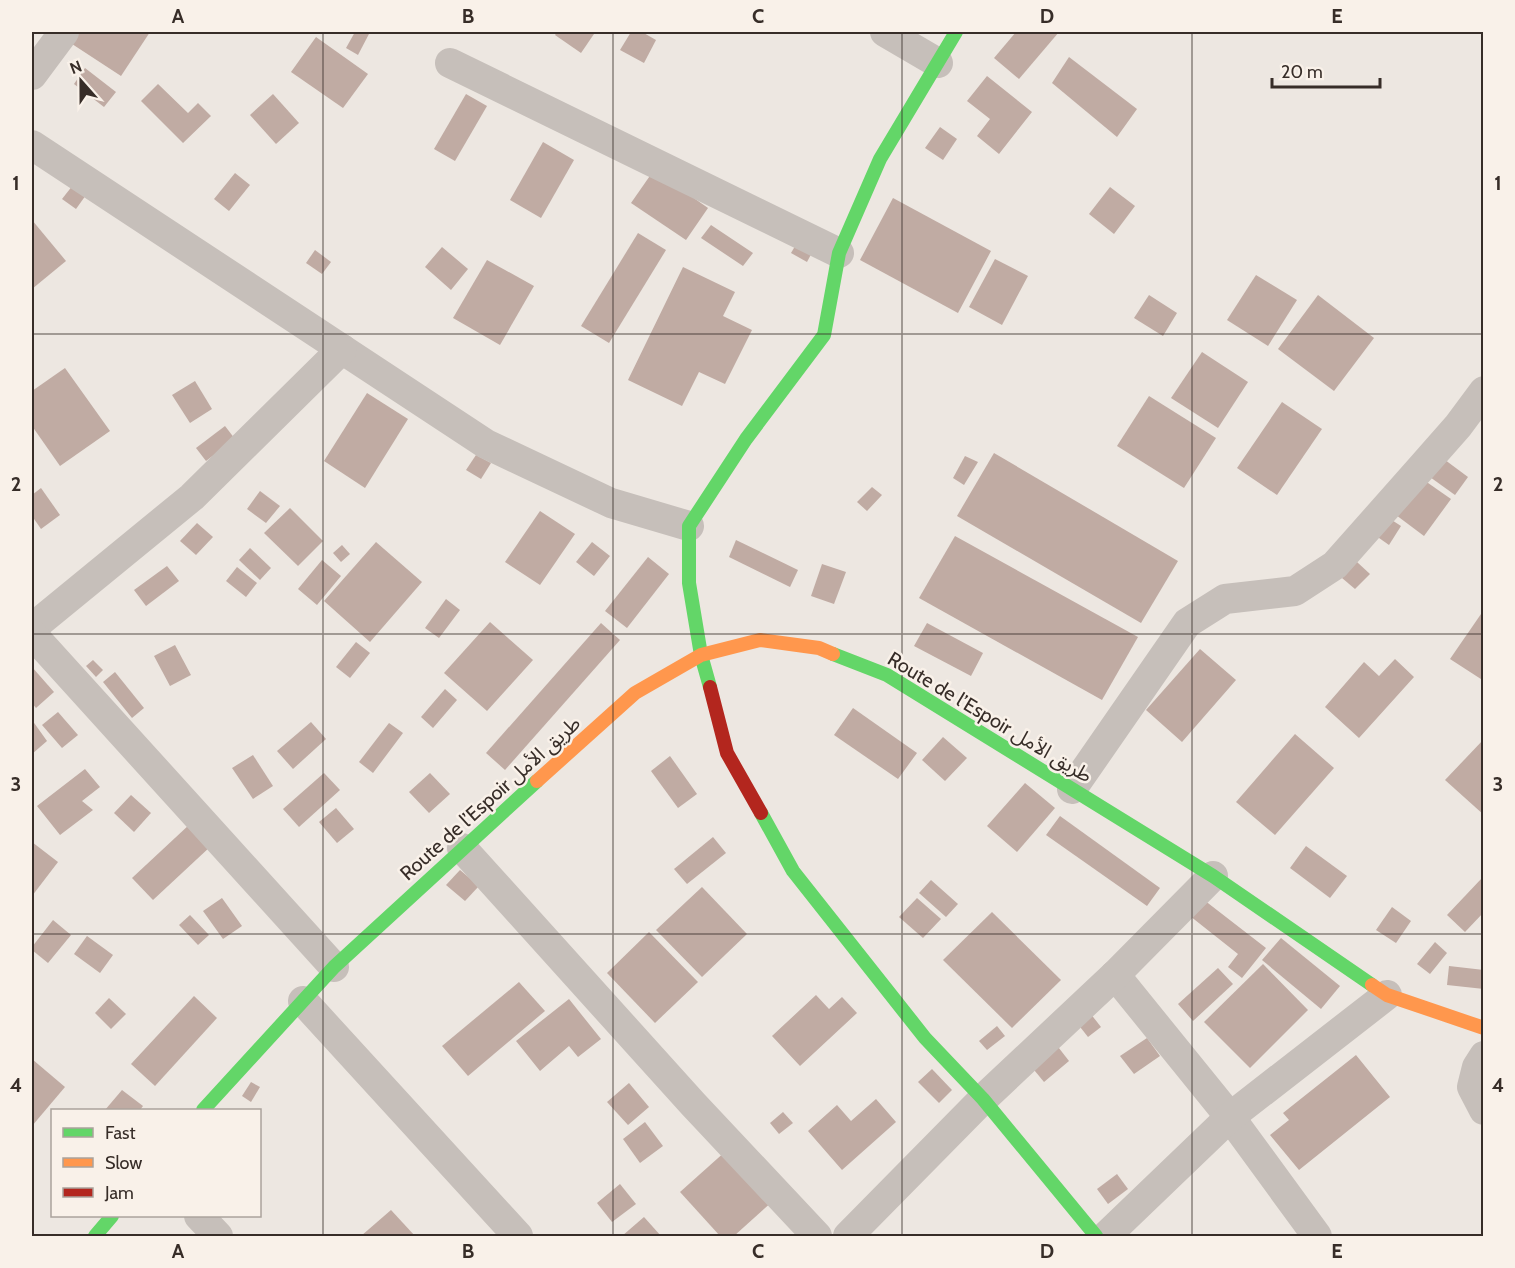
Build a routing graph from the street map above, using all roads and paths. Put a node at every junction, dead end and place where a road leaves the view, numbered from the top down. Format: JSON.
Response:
{"nodes":[{"id":1,"x":64,"y":32,"type":"edge"},
{"id":2,"x":885,"y":32,"type":"edge"},
{"id":3,"x":956,"y":32,"type":"edge"},
{"id":4,"x":450,"y":63,"type":"dead end"},
{"id":5,"x":938,"y":63,"type":"junction"},
{"id":6,"x":32,"y":75,"type":"edge"},
{"id":7,"x":32,"y":145,"type":"edge"},
{"id":8,"x":839,"y":253,"type":"junction"},
{"id":9,"x":342,"y":349,"type":"junction"},
{"id":10,"x":1484,"y":391,"type":"edge"},
{"id":11,"x":689,"y":526,"type":"junction"},
{"id":12,"x":32,"y":628,"type":"edge"},
{"id":13,"x":32,"y":634,"type":"edge"},
{"id":14,"x":701,"y":655,"type":"junction"},
{"id":15,"x":1072,"y":789,"type":"junction"},
{"id":16,"x":462,"y":848,"type":"junction"},
{"id":17,"x":1213,"y":876,"type":"junction"},
{"id":18,"x":334,"y":968,"type":"junction"},
{"id":19,"x":1115,"y":975,"type":"junction"},
{"id":20,"x":1387,"y":995,"type":"junction"},
{"id":21,"x":303,"y":1001,"type":"junction"},
{"id":22,"x":1484,"y":1028,"type":"edge"},
{"id":23,"x":1484,"y":1056,"type":"edge"},
{"id":24,"x":983,"y":1099,"type":"junction"},
{"id":25,"x":203,"y":1109,"type":"edge"},
{"id":26,"x":1484,"y":1110,"type":"edge"},
{"id":27,"x":1230,"y":1117,"type":"junction"},
{"id":28,"x":110,"y":1217,"type":"edge"},
{"id":29,"x":201,"y":1217,"type":"edge"},
{"id":30,"x":95,"y":1236,"type":"edge"},
{"id":31,"x":218,"y":1236,"type":"edge"},
{"id":32,"x":518,"y":1236,"type":"edge"},
{"id":33,"x":817,"y":1236,"type":"edge"},
{"id":34,"x":848,"y":1236,"type":"edge"},
{"id":35,"x":1096,"y":1236,"type":"edge"},
{"id":36,"x":1106,"y":1236,"type":"edge"},
{"id":37,"x":1317,"y":1236,"type":"edge"}],
"edges":[{"from":1,"to":6,"type":"street"},
{"from":2,"to":5,"type":"street"},
{"from":3,"to":5,"type":"main road"},
{"from":4,"to":8,"type":"street"},
{"from":5,"to":8,"type":"main road"},
{"from":7,"to":9,"type":"street"},
{"from":8,"to":11,"type":"main road"},
{"from":9,"to":11,"type":"street"},
{"from":9,"to":12,"type":"street"},
{"from":10,"to":15,"type":"street"},
{"from":11,"to":14,"type":"main road"},
{"from":13,"to":18,"type":"street"},
{"from":14,"to":15,"type":"main road","name":"Route de l’Espoir طريق الأمل"},
{"from":14,"to":16,"type":"main road","name":"Route de l’Espoir طريق الأمل"},
{"from":14,"to":24,"type":"main road"},
{"from":15,"to":17,"type":"main road","name":"Route de l’Espoir طريق الأمل"},
{"from":16,"to":18,"type":"main road","name":"Route de l’Espoir طريق الأمل"},
{"from":16,"to":33,"type":"street"},
{"from":17,"to":19,"type":"street"},
{"from":17,"to":20,"type":"main road","name":"Route de l’Espoir طريق الأمل"},
{"from":18,"to":21,"type":"main road","name":"Route de l’Espoir طريق الأمل"},
{"from":19,"to":24,"type":"street"},
{"from":19,"to":27,"type":"street"},
{"from":20,"to":22,"type":"main road","name":"Route de l’Espoir طريق الأمل"},
{"from":20,"to":27,"type":"street"},
{"from":21,"to":25,"type":"main road","name":"Route de l’Espoir طريق الأمل"},
{"from":21,"to":32,"type":"street"},
{"from":23,"to":26,"type":"street"},
{"from":24,"to":34,"type":"street"},
{"from":24,"to":35,"type":"main road"},
{"from":27,"to":36,"type":"street"},
{"from":27,"to":37,"type":"street"},
{"from":28,"to":30,"type":"main road"},
{"from":29,"to":31,"type":"street"}]}
